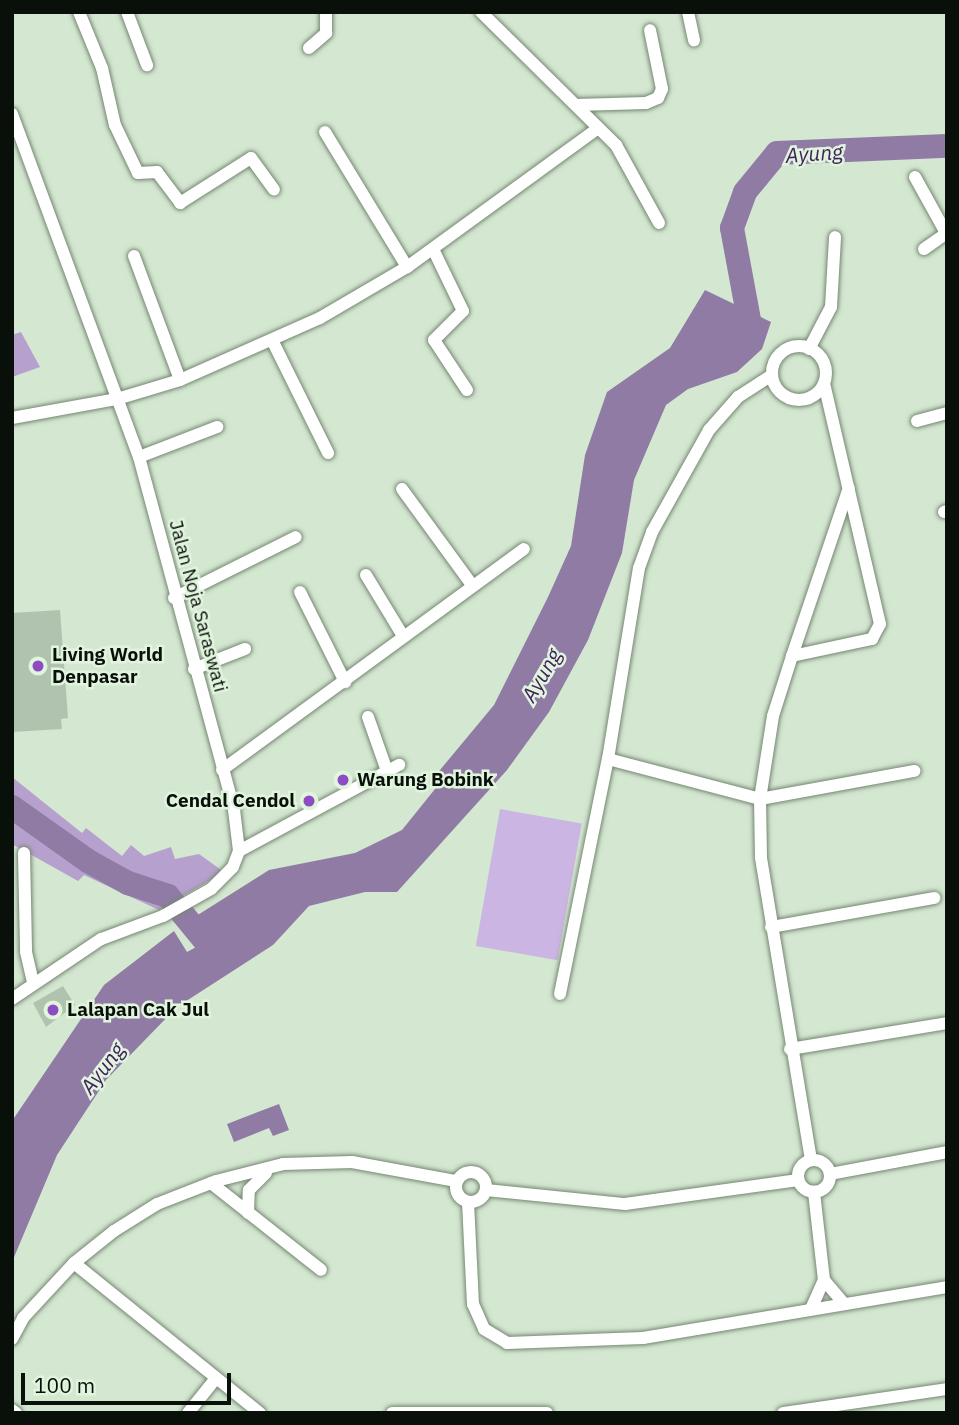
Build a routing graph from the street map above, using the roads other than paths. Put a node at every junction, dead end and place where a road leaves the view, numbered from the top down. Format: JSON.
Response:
{"nodes":[{"id":1,"x":79,"y":12,"type":"edge"},
{"id":2,"x":127,"y":12,"type":"edge"},
{"id":3,"x":326,"y":12,"type":"edge"},
{"id":4,"x":481,"y":12,"type":"edge"},
{"id":5,"x":688,"y":12,"type":"edge"},
{"id":6,"x":650,"y":30,"type":"dead end"},
{"id":7,"x":694,"y":40,"type":"dead end"},
{"id":8,"x":309,"y":48,"type":"dead end"},
{"id":9,"x":147,"y":65,"type":"dead end"},
{"id":10,"x":576,"y":105,"type":"junction"},
{"id":11,"x":12,"y":114,"type":"edge"},
{"id":12,"x":598,"y":128,"type":"junction"},
{"id":13,"x":326,"y":132,"type":"dead end"},
{"id":14,"x":915,"y":177,"type":"dead end"},
{"id":15,"x":274,"y":190,"type":"dead end"},
{"id":16,"x":659,"y":223,"type":"dead end"},
{"id":17,"x":946,"y":233,"type":"edge"},
{"id":18,"x":835,"y":237,"type":"dead end"},
{"id":19,"x":433,"y":249,"type":"junction"},
{"id":20,"x":924,"y":249,"type":"dead end"},
{"id":21,"x":134,"y":256,"type":"dead end"},
{"id":22,"x":407,"y":267,"type":"junction"},
{"id":23,"x":273,"y":342,"type":"junction"},
{"id":24,"x":809,"y":349,"type":"junction"},
{"id":25,"x":772,"y":375,"type":"junction"},
{"id":26,"x":180,"y":380,"type":"junction"},
{"id":27,"x":824,"y":383,"type":"junction"},
{"id":28,"x":467,"y":390,"type":"dead end"},
{"id":29,"x":117,"y":399,"type":"junction"},
{"id":30,"x":947,"y":413,"type":"edge"},
{"id":31,"x":12,"y":418,"type":"edge"},
{"id":32,"x":917,"y":421,"type":"dead end"},
{"id":33,"x":216,"y":427,"type":"dead end"},
{"id":34,"x":328,"y":453,"type":"dead end"},
{"id":35,"x":139,"y":457,"type":"junction"},
{"id":36,"x":850,"y":486,"type":"junction"},
{"id":37,"x":402,"y":489,"type":"dead end"},
{"id":38,"x":296,"y":537,"type":"dead end"},
{"id":39,"x":524,"y":549,"type":"dead end"},
{"id":40,"x":366,"y":575,"type":"dead end"},
{"id":41,"x":472,"y":585,"type":"junction"},
{"id":42,"x":300,"y":592,"type":"dead end"},
{"id":43,"x":174,"y":598,"type":"junction"},
{"id":44,"x":404,"y":636,"type":"junction"},
{"id":45,"x":245,"y":649,"type":"dead end"},
{"id":46,"x":792,"y":656,"type":"junction"},
{"id":47,"x":194,"y":669,"type":"junction"},
{"id":48,"x":345,"y":682,"type":"junction"},
{"id":49,"x":368,"y":717,"type":"dead end"},
{"id":50,"x":608,"y":759,"type":"junction"},
{"id":51,"x":222,"y":770,"type":"junction"},
{"id":52,"x":914,"y":771,"type":"dead end"},
{"id":53,"x":760,"y":799,"type":"junction"},
{"id":54,"x":239,"y":851,"type":"junction"},
{"id":55,"x":24,"y":853,"type":"dead end"},
{"id":56,"x":933,"y":898,"type":"dead end"},
{"id":57,"x":771,"y":927,"type":"junction"},
{"id":58,"x":33,"y":983,"type":"junction"},
{"id":59,"x":560,"y":994,"type":"dead end"},
{"id":60,"x":12,"y":999,"type":"edge"},
{"id":61,"x":947,"y":1023,"type":"edge"},
{"id":62,"x":790,"y":1049,"type":"junction"},
{"id":63,"x":947,"y":1152,"type":"edge"},
{"id":64,"x":811,"y":1160,"type":"junction"},
{"id":65,"x":283,"y":1164,"type":"junction"},
{"id":66,"x":830,"y":1174,"type":"junction"},
{"id":67,"x":798,"y":1180,"type":"junction"},
{"id":68,"x":456,"y":1181,"type":"junction"},
{"id":69,"x":211,"y":1183,"type":"junction"},
{"id":70,"x":486,"y":1190,"type":"junction"},
{"id":71,"x":814,"y":1192,"type":"junction"},
{"id":72,"x":468,"y":1202,"type":"junction"},
{"id":73,"x":248,"y":1213,"type":"junction"},
{"id":74,"x":74,"y":1263,"type":"junction"},
{"id":75,"x":321,"y":1270,"type":"dead end"},
{"id":76,"x":824,"y":1280,"type":"junction"},
{"id":77,"x":947,"y":1287,"type":"edge"},
{"id":78,"x":843,"y":1303,"type":"junction"},
{"id":79,"x":811,"y":1309,"type":"junction"},
{"id":80,"x":12,"y":1339,"type":"edge"},
{"id":81,"x":216,"y":1378,"type":"junction"},
{"id":82,"x":947,"y":1389,"type":"edge"},
{"id":83,"x":188,"y":1413,"type":"edge"},
{"id":84,"x":260,"y":1413,"type":"edge"},
{"id":85,"x":392,"y":1413,"type":"edge"},
{"id":86,"x":547,"y":1413,"type":"edge"},
{"id":87,"x":783,"y":1413,"type":"edge"}],
"edges":[{"from":1,"to":15,"type":"street"},
{"from":2,"to":9,"type":"street"},
{"from":3,"to":8,"type":"street"},
{"from":4,"to":10,"type":"street"},
{"from":5,"to":7,"type":"street"},
{"from":6,"to":10,"type":"street"},
{"from":10,"to":12,"type":"street"},
{"from":11,"to":29,"type":"street","name":"Jalan Noja Saraswati"},
{"from":12,"to":16,"type":"street"},
{"from":12,"to":19,"type":"street"},
{"from":13,"to":22,"type":"street"},
{"from":14,"to":17,"type":"street"},
{"from":17,"to":20,"type":"street"},
{"from":18,"to":24,"type":"street"},
{"from":19,"to":22,"type":"street"},
{"from":19,"to":28,"type":"street"},
{"from":21,"to":26,"type":"street"},
{"from":22,"to":23,"type":"street"},
{"from":23,"to":26,"type":"street"},
{"from":23,"to":34,"type":"street"},
{"from":24,"to":25,"type":"street"},
{"from":24,"to":27,"type":"street"},
{"from":25,"to":27,"type":"street"},
{"from":25,"to":50,"type":"street"},
{"from":26,"to":29,"type":"street"},
{"from":27,"to":36,"type":"street"},
{"from":29,"to":31,"type":"street"},
{"from":29,"to":35,"type":"street","name":"Jalan Noja Saraswati"},
{"from":30,"to":32,"type":"street"},
{"from":33,"to":35,"type":"street"},
{"from":35,"to":43,"type":"street","name":"Jalan Noja Saraswati"},
{"from":36,"to":46,"type":"street"},
{"from":36,"to":46,"type":"street"},
{"from":37,"to":41,"type":"street"},
{"from":38,"to":43,"type":"street"},
{"from":39,"to":41,"type":"street"},
{"from":40,"to":44,"type":"street"},
{"from":41,"to":44,"type":"street"},
{"from":42,"to":48,"type":"street"},
{"from":43,"to":47,"type":"street","name":"Jalan Noja Saraswati"},
{"from":44,"to":48,"type":"street"},
{"from":45,"to":47,"type":"street"},
{"from":46,"to":53,"type":"street"},
{"from":47,"to":51,"type":"street","name":"Jalan Noja Saraswati"},
{"from":48,"to":51,"type":"street"},
{"from":49,"to":54,"type":"street"},
{"from":50,"to":53,"type":"street"},
{"from":50,"to":59,"type":"street"},
{"from":51,"to":54,"type":"street","name":"Jalan Noja Saraswati"},
{"from":52,"to":53,"type":"street"},
{"from":53,"to":57,"type":"street"},
{"from":54,"to":58,"type":"street"},
{"from":55,"to":58,"type":"street"},
{"from":56,"to":57,"type":"street"},
{"from":57,"to":62,"type":"street"},
{"from":58,"to":60,"type":"street"},
{"from":61,"to":62,"type":"street"},
{"from":62,"to":64,"type":"street"},
{"from":63,"to":66,"type":"street"},
{"from":64,"to":66,"type":"street"},
{"from":64,"to":67,"type":"street"},
{"from":65,"to":68,"type":"street"},
{"from":65,"to":69,"type":"street"},
{"from":65,"to":73,"type":"street"},
{"from":66,"to":71,"type":"street"},
{"from":67,"to":70,"type":"street"},
{"from":67,"to":71,"type":"street"},
{"from":68,"to":70,"type":"street"},
{"from":68,"to":72,"type":"street"},
{"from":69,"to":73,"type":"street"},
{"from":69,"to":74,"type":"street"},
{"from":70,"to":72,"type":"street"},
{"from":71,"to":76,"type":"street"},
{"from":72,"to":79,"type":"street"},
{"from":73,"to":75,"type":"street"},
{"from":74,"to":80,"type":"street"},
{"from":74,"to":81,"type":"street"},
{"from":76,"to":78,"type":"street"},
{"from":76,"to":79,"type":"street"},
{"from":77,"to":78,"type":"street"},
{"from":78,"to":79,"type":"street"},
{"from":81,"to":83,"type":"street"},
{"from":81,"to":84,"type":"street"},
{"from":82,"to":87,"type":"street"},
{"from":85,"to":86,"type":"street"}]}
